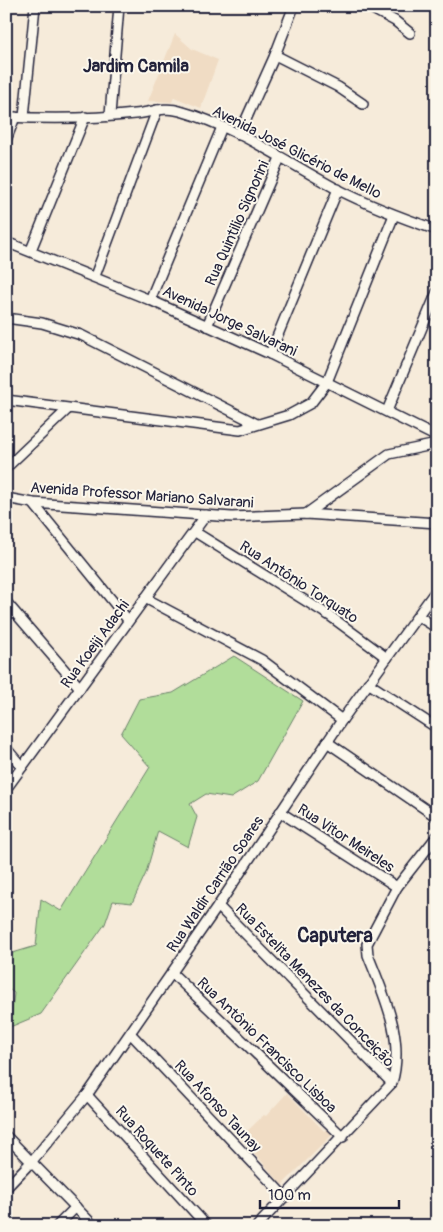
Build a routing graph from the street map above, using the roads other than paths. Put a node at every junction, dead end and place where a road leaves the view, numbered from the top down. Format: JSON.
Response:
{"nodes":[{"id":1,"x":35,"y":6,"type":"edge"},
{"id":2,"x":119,"y":6,"type":"edge"},
{"id":3,"x":294,"y":6,"type":"edge"},
{"id":4,"x":367,"y":6,"type":"edge"},
{"id":5,"x":410,"y":33,"type":"dead end"},
{"id":6,"x":275,"y":56,"type":"junction"},
{"id":7,"x":363,"y":104,"type":"dead end"},
{"id":8,"x":157,"y":110,"type":"junction"},
{"id":9,"x":110,"y":115,"type":"junction"},
{"id":10,"x":15,"y":117,"type":"edge"},
{"id":11,"x":85,"y":117,"type":"junction"},
{"id":12,"x":222,"y":127,"type":"junction"},
{"id":13,"x":240,"y":135,"type":"junction"},
{"id":14,"x":6,"y":140,"type":"edge"},
{"id":15,"x":280,"y":158,"type":"junction"},
{"id":16,"x":338,"y":189,"type":"junction"},
{"id":17,"x":394,"y":215,"type":"junction"},
{"id":18,"x":437,"y":230,"type":"edge"},
{"id":19,"x":6,"y":242,"type":"edge"},
{"id":20,"x":31,"y":250,"type":"junction"},
{"id":21,"x":95,"y":276,"type":"junction"},
{"id":22,"x":437,"y":292,"type":"edge"},
{"id":23,"x":150,"y":300,"type":"junction"},
{"id":24,"x":6,"y":318,"type":"edge"},
{"id":25,"x":207,"y":326,"type":"junction"},
{"id":26,"x":270,"y":354,"type":"junction"},
{"id":27,"x":327,"y":382,"type":"junction"},
{"id":28,"x":6,"y":400,"type":"edge"},
{"id":29,"x":68,"y":409,"type":"junction"},
{"id":30,"x":387,"y":411,"type":"junction"},
{"id":31,"x":257,"y":424,"type":"junction"},
{"id":32,"x":437,"y":437,"type":"edge"},
{"id":33,"x":437,"y":444,"type":"edge"},
{"id":34,"x":6,"y":468,"type":"edge"},
{"id":35,"x":6,"y":498,"type":"edge"},
{"id":36,"x":33,"y":503,"type":"junction"},
{"id":37,"x":306,"y":514,"type":"junction"},
{"id":38,"x":206,"y":516,"type":"junction"},
{"id":39,"x":437,"y":523,"type":"edge"},
{"id":40,"x":195,"y":532,"type":"junction"},
{"id":41,"x":437,"y":589,"type":"edge"},
{"id":42,"x":145,"y":598,"type":"junction"},
{"id":43,"x":6,"y":602,"type":"edge"},
{"id":44,"x":418,"y":616,"type":"junction"},
{"id":45,"x":128,"y":620,"type":"junction"},
{"id":46,"x":437,"y":628,"type":"edge"},
{"id":47,"x":387,"y":658,"type":"junction"},
{"id":48,"x":368,"y":683,"type":"junction"},
{"id":49,"x":80,"y":688,"type":"junction"},
{"id":50,"x":342,"y":720,"type":"junction"},
{"id":51,"x":437,"y":728,"type":"edge"},
{"id":52,"x":327,"y":742,"type":"junction"},
{"id":53,"x":6,"y":748,"type":"edge"},
{"id":54,"x":22,"y":767,"type":"junction"},
{"id":55,"x":6,"y":789,"type":"edge"},
{"id":56,"x":280,"y":812,"type":"junction"},
{"id":57,"x":437,"y":817,"type":"edge"},
{"id":58,"x":437,"y":836,"type":"edge"},
{"id":59,"x":397,"y":887,"type":"junction"},
{"id":60,"x":218,"y":906,"type":"junction"},
{"id":61,"x":172,"y":972,"type":"junction"},
{"id":62,"x":131,"y":1034,"type":"junction"},
{"id":63,"x":392,"y":1083,"type":"junction"},
{"id":64,"x":87,"y":1095,"type":"junction"},
{"id":65,"x":6,"y":1136,"type":"edge"},
{"id":66,"x":343,"y":1137,"type":"junction"},
{"id":67,"x":32,"y":1161,"type":"junction"},
{"id":68,"x":6,"y":1188,"type":"edge"},
{"id":69,"x":285,"y":1197,"type":"junction"},
{"id":70,"x":76,"y":1207,"type":"junction"},
{"id":71,"x":58,"y":1226,"type":"edge"},
{"id":72,"x":94,"y":1226,"type":"edge"},
{"id":73,"x":207,"y":1226,"type":"edge"},
{"id":74,"x":257,"y":1226,"type":"edge"}],
"edges":[{"from":1,"to":10,"type":"street"},
{"from":2,"to":9,"type":"street"},
{"from":3,"to":6,"type":"street"},
{"from":4,"to":5,"type":"street"},
{"from":6,"to":7,"type":"street"},
{"from":6,"to":13,"type":"street"},
{"from":8,"to":9,"type":"street","name":"Avenida José Glicério de Mello"},
{"from":8,"to":12,"type":"street","name":"Avenida José Glicério de Mello"},
{"from":8,"to":21,"type":"street"},
{"from":9,"to":11,"type":"street","name":"Avenida José Glicério de Mello"},
{"from":10,"to":11,"type":"street","name":"Avenida José Glicério de Mello"},
{"from":10,"to":14,"type":"street"},
{"from":11,"to":20,"type":"street"},
{"from":12,"to":13,"type":"street","name":"Avenida José Glicério de Mello"},
{"from":12,"to":23,"type":"street"},
{"from":13,"to":15,"type":"street","name":"Avenida José Glicério de Mello"},
{"from":15,"to":16,"type":"street","name":"Avenida José Glicério de Mello"},
{"from":15,"to":25,"type":"street","name":"Rua Quintilio Signorini"},
{"from":16,"to":17,"type":"street","name":"Avenida José Glicério de Mello"},
{"from":16,"to":26,"type":"street"},
{"from":17,"to":18,"type":"street","name":"Avenida José Glicério de Mello"},
{"from":17,"to":27,"type":"street"},
{"from":19,"to":20,"type":"street","name":"Avenida Jorge Salvarani"},
{"from":20,"to":21,"type":"street","name":"Avenida Jorge Salvarani"},
{"from":21,"to":23,"type":"street","name":"Avenida Jorge Salvarani"},
{"from":22,"to":30,"type":"street"},
{"from":23,"to":25,"type":"street","name":"Avenida Jorge Salvarani"},
{"from":24,"to":31,"type":"street"},
{"from":25,"to":26,"type":"street","name":"Avenida Jorge Salvarani"},
{"from":26,"to":27,"type":"street","name":"Avenida Jorge Salvarani"},
{"from":27,"to":30,"type":"street","name":"Avenida Jorge Salvarani"},
{"from":27,"to":31,"type":"street"},
{"from":28,"to":29,"type":"street"},
{"from":29,"to":31,"type":"street"},
{"from":29,"to":34,"type":"street"},
{"from":30,"to":32,"type":"street","name":"Avenida Jorge Salvarani"},
{"from":33,"to":37,"type":"street"},
{"from":35,"to":36,"type":"street","name":"Avenida Professor Mariano Salvarani"},
{"from":36,"to":38,"type":"street","name":"Avenida Professor Mariano Salvarani"},
{"from":36,"to":45,"type":"street"},
{"from":37,"to":38,"type":"street","name":"Avenida Professor Mariano Salvarani"},
{"from":37,"to":39,"type":"street","name":"Avenida Professor Mariano Salvarani"},
{"from":38,"to":40,"type":"street","name":"Rua Koeiji Adachi"},
{"from":40,"to":42,"type":"street","name":"Rua Koeiji Adachi"},
{"from":40,"to":47,"type":"street","name":"Rua Antônio Torquato"},
{"from":41,"to":44,"type":"street","name":"Rua Waldir Carrião Soares"},
{"from":42,"to":45,"type":"street","name":"Rua Koeiji Adachi"},
{"from":42,"to":50,"type":"street"},
{"from":43,"to":49,"type":"street"},
{"from":44,"to":46,"type":"street"},
{"from":44,"to":47,"type":"street","name":"Rua Waldir Carrião Soares"},
{"from":45,"to":49,"type":"street","name":"Rua Koeiji Adachi"},
{"from":47,"to":48,"type":"street","name":"Rua Waldir Carrião Soares"},
{"from":48,"to":50,"type":"street","name":"Rua Waldir Carrião Soares"},
{"from":48,"to":51,"type":"street"},
{"from":49,"to":54,"type":"street","name":"Rua Koeiji Adachi"},
{"from":50,"to":52,"type":"street","name":"Rua Waldir Carrião Soares"},
{"from":52,"to":56,"type":"street","name":"Rua Waldir Carrião Soares"},
{"from":52,"to":57,"type":"street"},
{"from":53,"to":54,"type":"street"},
{"from":54,"to":55,"type":"street","name":"Rua Koeiji Adachi"},
{"from":56,"to":59,"type":"street","name":"Rua Vitor Meireles"},
{"from":56,"to":60,"type":"street","name":"Rua Waldir Carrião Soares"},
{"from":58,"to":59,"type":"street"},
{"from":59,"to":63,"type":"street"},
{"from":60,"to":61,"type":"street","name":"Rua Waldir Carrião Soares"},
{"from":60,"to":63,"type":"street","name":"Rua Estelita Menezes da Conceição"},
{"from":61,"to":62,"type":"street","name":"Rua Waldir Carrião Soares"},
{"from":61,"to":66,"type":"street","name":"Rua Antônio Francisco Lisboa"},
{"from":62,"to":64,"type":"street","name":"Rua Waldir Carrião Soares"},
{"from":62,"to":69,"type":"street","name":"Rua Afonso Taunay"},
{"from":63,"to":66,"type":"street"},
{"from":64,"to":67,"type":"street","name":"Rua Waldir Carrião Soares"},
{"from":64,"to":73,"type":"street","name":"Rua Roquete Pinto"},
{"from":65,"to":67,"type":"street"},
{"from":66,"to":69,"type":"street"},
{"from":67,"to":68,"type":"street","name":"Rua Waldir Carrião Soares"},
{"from":67,"to":70,"type":"street"},
{"from":69,"to":74,"type":"street"},
{"from":70,"to":71,"type":"street"},
{"from":70,"to":72,"type":"street"}]}
